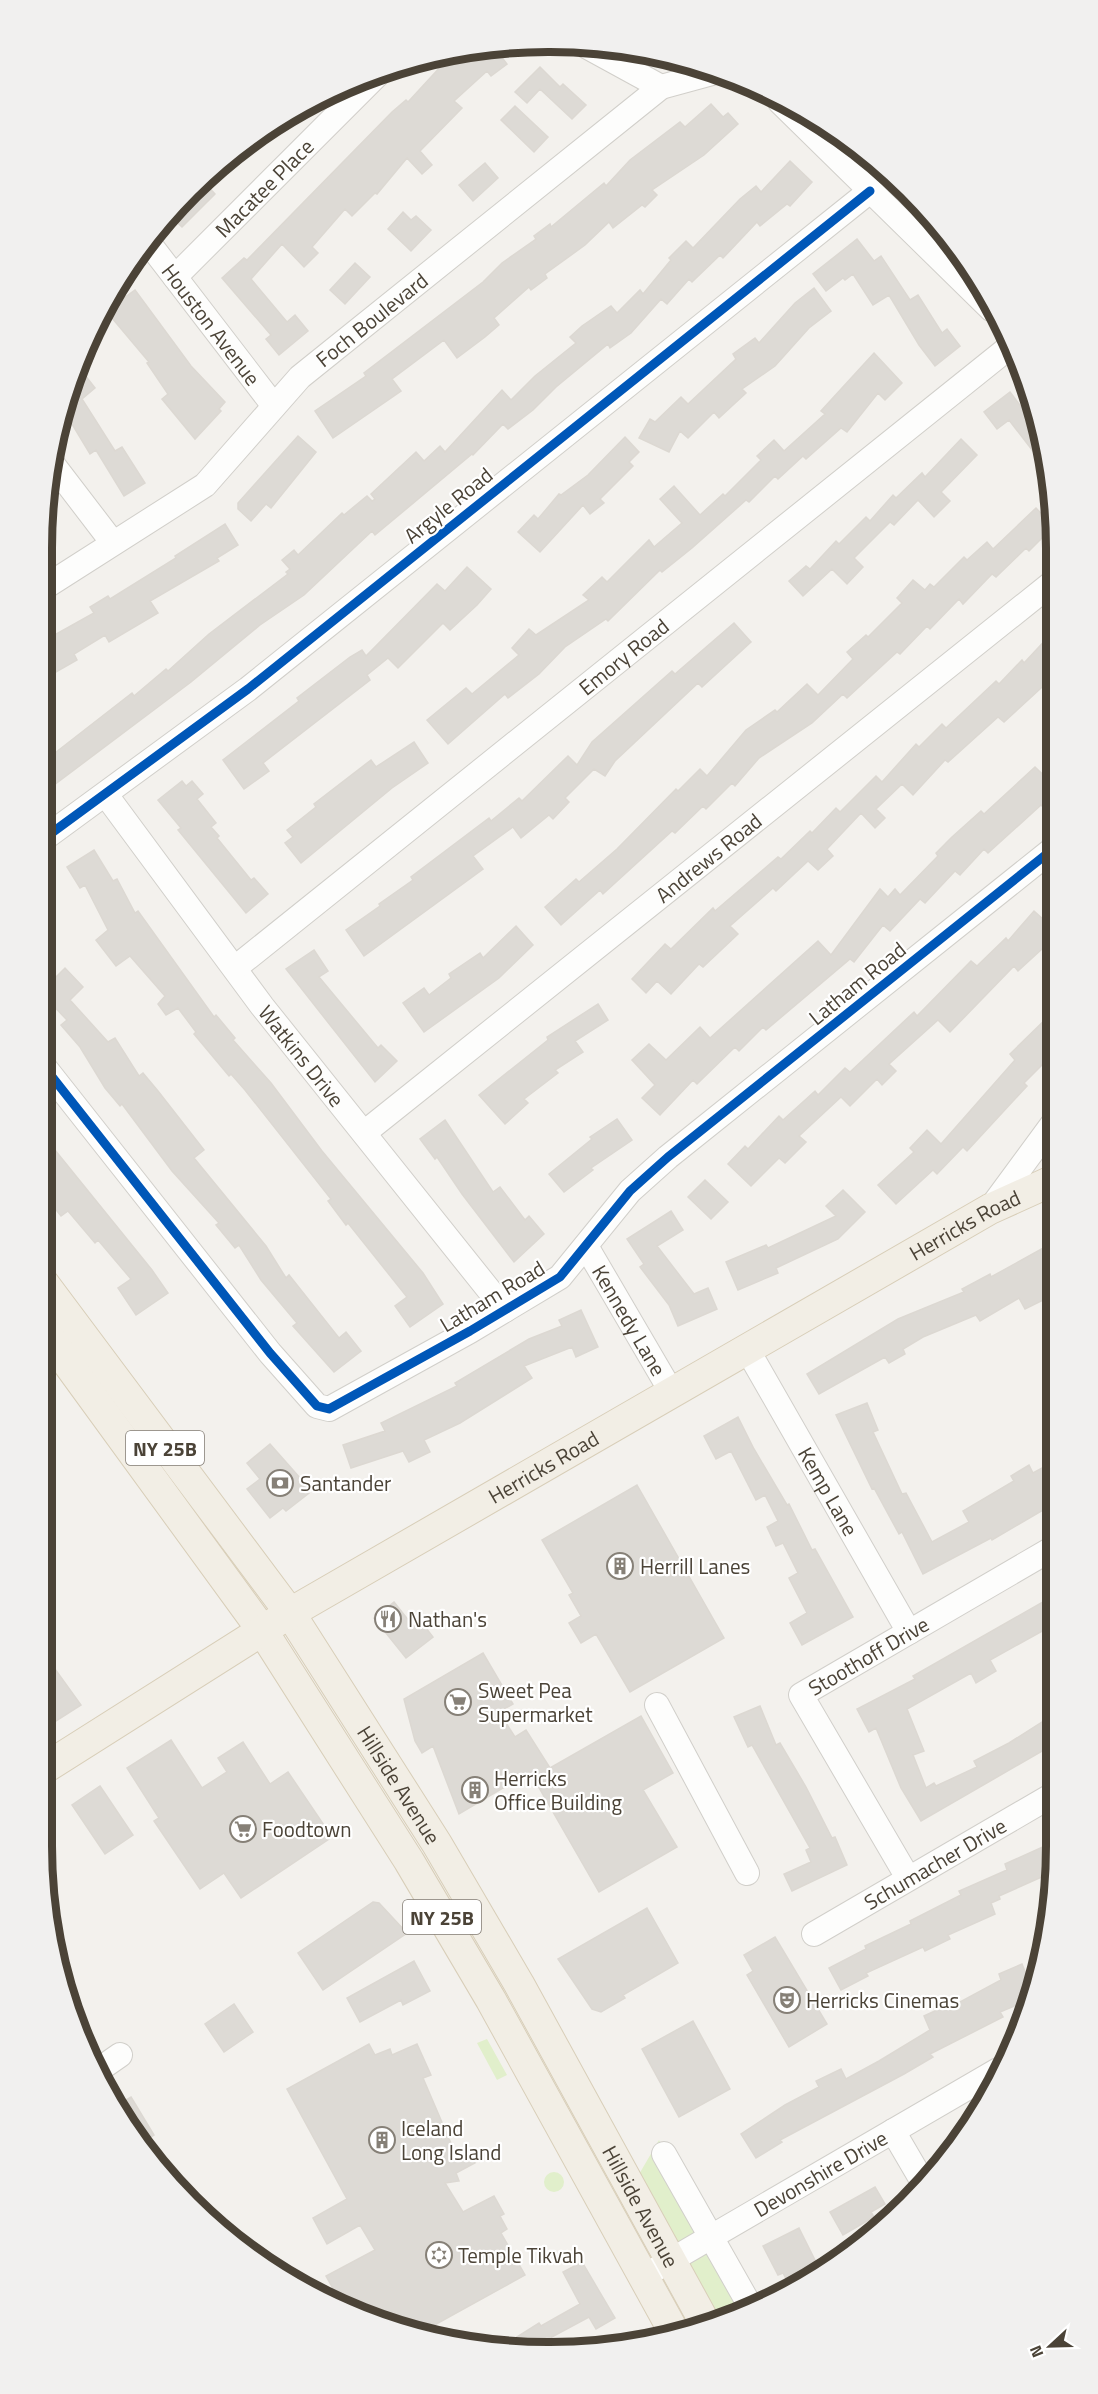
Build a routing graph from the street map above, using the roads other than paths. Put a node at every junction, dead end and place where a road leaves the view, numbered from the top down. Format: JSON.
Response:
{"nodes":[{"id":1,"x":604,"y":56,"type":"edge"},
{"id":2,"x":700,"y":76,"type":"edge"},
{"id":3,"x":661,"y":87,"type":"junction"},
{"id":4,"x":364,"y":88,"type":"edge"},
{"id":5,"x":797,"y":119,"type":"edge"},
{"id":6,"x":870,"y":191,"type":"junction"},
{"id":7,"x":153,"y":249,"type":"edge"},
{"id":8,"x":175,"y":277,"type":"junction"},
{"id":9,"x":972,"y":290,"type":"edge"},
{"id":10,"x":1004,"y":351,"type":"edge"},
{"id":11,"x":274,"y":406,"type":"junction"},
{"id":12,"x":59,"y":472,"type":"edge"},
{"id":13,"x":113,"y":543,"type":"junction"},
{"id":14,"x":52,"y":583,"type":"edge"},
{"id":15,"x":1046,"y":588,"type":"edge"},
{"id":16,"x":106,"y":795,"type":"junction"},
{"id":17,"x":52,"y":833,"type":"edge"},
{"id":18,"x":1046,"y":855,"type":"edge"},
{"id":19,"x":235,"y":968,"type":"junction"},
{"id":20,"x":52,"y":1077,"type":"edge"},
{"id":21,"x":364,"y":1133,"type":"junction"},
{"id":22,"x":1046,"y":1133,"type":"edge"},
{"id":23,"x":1046,"y":1184,"type":"edge"},
{"id":24,"x":990,"y":1209,"type":"junction"},
{"id":25,"x":586,"y":1245,"type":"junction"},
{"id":26,"x":52,"y":1294,"type":"edge"},
{"id":27,"x":505,"y":1310,"type":"junction"},
{"id":28,"x":52,"y":1342,"type":"edge"},
{"id":29,"x":747,"y":1349,"type":"junction"},
{"id":30,"x":672,"y":1393,"type":"junction"},
{"id":31,"x":1046,"y":1552,"type":"edge"},
{"id":32,"x":290,"y":1613,"type":"junction"},
{"id":33,"x":262,"y":1630,"type":"junction"},
{"id":34,"x":909,"y":1632,"type":"junction"},
{"id":35,"x":657,"y":1705,"type":"dead end"},
{"id":36,"x":52,"y":1764,"type":"edge"},
{"id":37,"x":1046,"y":1799,"type":"edge"},
{"id":38,"x":747,"y":1874,"type":"dead end"},
{"id":39,"x":908,"y":1878,"type":"junction"},
{"id":40,"x":814,"y":1934,"type":"dead end"},
{"id":41,"x":120,"y":2055,"type":"dead end"},
{"id":42,"x":104,"y":2066,"type":"edge"},
{"id":43,"x":988,"y":2076,"type":"edge"},
{"id":44,"x":893,"y":2131,"type":"junction"},
{"id":45,"x":664,"y":2154,"type":"dead end"},
{"id":46,"x":919,"y":2175,"type":"edge"},
{"id":47,"x":712,"y":2236,"type":"junction"},
{"id":48,"x":671,"y":2260,"type":"junction"},
{"id":49,"x":644,"y":2276,"type":"junction"},
{"id":50,"x":747,"y":2300,"type":"edge"},
{"id":51,"x":702,"y":2317,"type":"edge"},
{"id":52,"x":671,"y":2327,"type":"edge"}],
"edges":[{"from":1,"to":3,"type":"street"},
{"from":2,"to":3,"type":"street","name":"Foch Boulevard"},
{"from":3,"to":11,"type":"street","name":"Foch Boulevard"},
{"from":4,"to":8,"type":"street","name":"Macatee Place"},
{"from":5,"to":6,"type":"street"},
{"from":6,"to":9,"type":"street"},
{"from":6,"to":16,"type":"street","name":"Argyle Road"},
{"from":7,"to":8,"type":"street","name":"Houston Avenue"},
{"from":8,"to":11,"type":"street","name":"Houston Avenue"},
{"from":10,"to":19,"type":"street","name":"Emory Road"},
{"from":11,"to":13,"type":"street","name":"Foch Boulevard"},
{"from":12,"to":13,"type":"street"},
{"from":13,"to":14,"type":"street","name":"Foch Boulevard"},
{"from":15,"to":21,"type":"street","name":"Andrews Road"},
{"from":16,"to":17,"type":"street","name":"Argyle Road"},
{"from":16,"to":19,"type":"street","name":"Watkins Drive"},
{"from":18,"to":25,"type":"street","name":"Latham Road"},
{"from":19,"to":21,"type":"street","name":"Watkins Drive"},
{"from":20,"to":27,"type":"street","name":"Latham Road"},
{"from":21,"to":27,"type":"street","name":"Watkins Drive"},
{"from":22,"to":24,"type":"street"},
{"from":23,"to":24,"type":"main road","name":"Herricks Road"},
{"from":24,"to":29,"type":"main road","name":"Herricks Road"},
{"from":25,"to":27,"type":"street","name":"Latham Road"},
{"from":25,"to":30,"type":"street","name":"Kennedy Lane"},
{"from":26,"to":32,"type":"main road","name":"Hillside Avenue","number":"NY 25B"},
{"from":28,"to":33,"type":"main road","name":"Hillside Avenue","number":"NY 25B"},
{"from":29,"to":30,"type":"main road","name":"Herricks Road"},
{"from":29,"to":34,"type":"street","name":"Kemp Lane"},
{"from":30,"to":32,"type":"main road","name":"Herricks Road"},
{"from":31,"to":34,"type":"street","name":"Stoothoff Drive"},
{"from":32,"to":33,"type":"main road","name":"Herricks Road"},
{"from":32,"to":48,"type":"main road","name":"Hillside Avenue","number":"NY 25B"},
{"from":33,"to":36,"type":"main road","name":"Herricks Road"},
{"from":33,"to":49,"type":"main road","name":"Hillside Avenue","number":"NY 25B"},
{"from":34,"to":39,"type":"street","name":"Stoothoff Drive"},
{"from":35,"to":38,"type":"street"},
{"from":37,"to":39,"type":"street","name":"Schumacher Drive"},
{"from":39,"to":40,"type":"street","name":"Schumacher Drive"},
{"from":41,"to":42,"type":"street"},
{"from":43,"to":44,"type":"street","name":"Devonshire Drive"},
{"from":44,"to":46,"type":"street"},
{"from":44,"to":47,"type":"street","name":"Devonshire Drive"},
{"from":45,"to":47,"type":"street"},
{"from":47,"to":48,"type":"street","name":"Devonshire Drive"},
{"from":47,"to":50,"type":"street"},
{"from":48,"to":49,"type":"street","name":"Devonshire Drive"},
{"from":48,"to":51,"type":"main road","name":"Hillside Avenue","number":"NY 25B"},
{"from":49,"to":52,"type":"main road","name":"Hillside Avenue","number":"NY 25B"}]}
